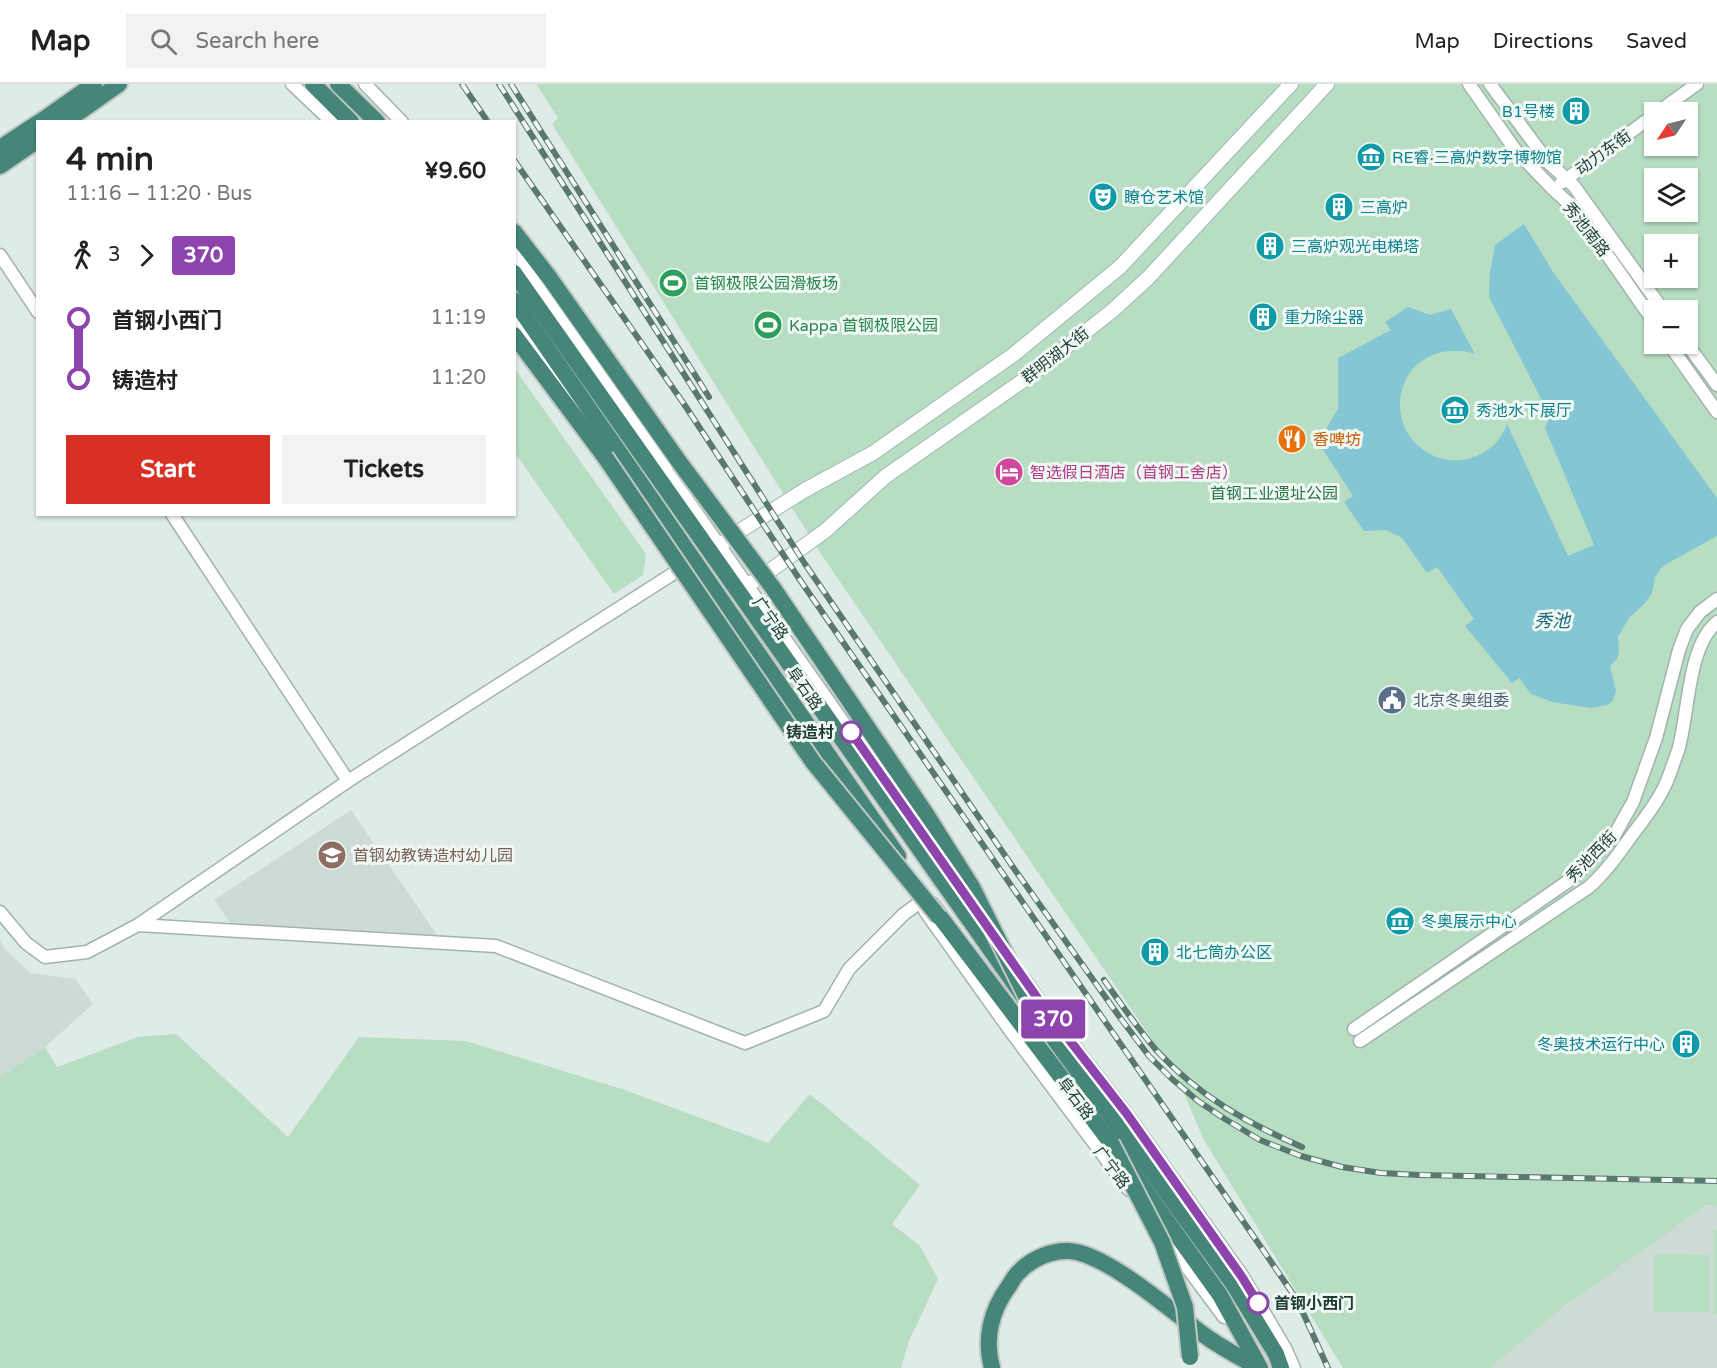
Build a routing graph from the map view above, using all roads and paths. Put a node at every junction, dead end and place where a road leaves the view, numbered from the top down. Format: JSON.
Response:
{"nodes":[{"id":1,"x":94,"y":84,"type":"edge"},
{"id":2,"x":119,"y":84,"type":"edge"},
{"id":3,"x":292,"y":84,"type":"edge"},
{"id":4,"x":313,"y":84,"type":"edge"},
{"id":5,"x":338,"y":84,"type":"edge"},
{"id":6,"x":365,"y":84,"type":"edge"},
{"id":7,"x":1291,"y":84,"type":"edge"},
{"id":8,"x":1327,"y":84,"type":"edge"},
{"id":9,"x":1469,"y":84,"type":"edge"},
{"id":10,"x":1490,"y":84,"type":"edge"},
{"id":11,"x":1697,"y":84,"type":"edge"},
{"id":12,"x":1672,"y":102,"type":"edge"},
{"id":13,"x":42,"y":120,"type":"edge"},
{"id":14,"x":68,"y":120,"type":"edge"},
{"id":15,"x":330,"y":120,"type":"edge"},
{"id":16,"x":349,"y":120,"type":"edge"},
{"id":17,"x":375,"y":120,"type":"edge"},
{"id":18,"x":400,"y":120,"type":"edge"},
{"id":19,"x":1644,"y":123,"type":"edge"},
{"id":20,"x":36,"y":124,"type":"edge"},
{"id":21,"x":36,"y":141,"type":"edge"},
{"id":22,"x":0,"y":148,"type":"edge"},
{"id":23,"x":0,"y":166,"type":"edge"},
{"id":24,"x":1566,"y":178,"type":"junction"},
{"id":25,"x":1552,"y":189,"type":"junction"},
{"id":26,"x":516,"y":235,"type":"edge"},
{"id":27,"x":0,"y":255,"type":"edge"},
{"id":28,"x":516,"y":256,"type":"edge"},
{"id":29,"x":516,"y":276,"type":"edge"},
{"id":30,"x":1656,"y":300,"type":"edge"},
{"id":31,"x":516,"y":303,"type":"edge"},
{"id":32,"x":1644,"y":308,"type":"edge"},
{"id":33,"x":36,"y":309,"type":"edge"},
{"id":34,"x":516,"y":321,"type":"edge"},
{"id":35,"x":516,"y":337,"type":"edge"},
{"id":36,"x":1676,"y":354,"type":"edge"},
{"id":37,"x":1694,"y":354,"type":"edge"},
{"id":38,"x":1717,"y":385,"type":"edge"},
{"id":39,"x":1717,"y":412,"type":"edge"},
{"id":40,"x":173,"y":516,"type":"edge"},
{"id":41,"x":720,"y":545,"type":"junction"},
{"id":42,"x":685,"y":564,"type":"junction"},
{"id":43,"x":748,"y":585,"type":"junction"},
{"id":44,"x":1717,"y":599,"type":"edge"},
{"id":45,"x":1717,"y":621,"type":"edge"},
{"id":46,"x":348,"y":781,"type":"junction"},
{"id":47,"x":919,"y":903,"type":"junction"},
{"id":48,"x":0,"y":912,"type":"edge"},
{"id":49,"x":939,"y":917,"type":"junction"},
{"id":50,"x":138,"y":925,"type":"junction"},
{"id":51,"x":1033,"y":1010,"type":"junction"},
{"id":52,"x":1354,"y":1029,"type":"dead end"},
{"id":53,"x":1360,"y":1041,"type":"dead end"},
{"id":54,"x":1111,"y":1143,"type":"junction"},
{"id":55,"x":1188,"y":1362,"type":"edge"},
{"id":56,"x":1257,"y":1367,"type":"edge"},
{"id":57,"x":993,"y":1368,"type":"edge"},
{"id":58,"x":1281,"y":1368,"type":"edge"},
{"id":59,"x":1294,"y":1368,"type":"edge"}],
"edges":[{"from":1,"to":13,"type":"highway"},
{"from":2,"to":14,"type":"highway"},
{"from":3,"to":15,"type":"street"},
{"from":4,"to":16,"type":"highway"},
{"from":5,"to":17,"type":"highway"},
{"from":6,"to":18,"type":"street"},
{"from":7,"to":41,"type":"main road","name":"群明湖大街"},
{"from":8,"to":43,"type":"main road","name":"群明湖大街"},
{"from":9,"to":25,"type":"street","name":"秀池南路"},
{"from":10,"to":24,"type":"street","name":"秀池南路"},
{"from":11,"to":12,"type":"street","name":"动力东街"},
{"from":19,"to":24,"type":"street","name":"动力东街"},
{"from":20,"to":22,"type":"highway"},
{"from":21,"to":23,"type":"highway"},
{"from":24,"to":25,"type":"street","name":"动力东街"},
{"from":24,"to":30,"type":"street","name":"秀池南路"},
{"from":25,"to":32,"type":"street","name":"秀池南路"},
{"from":26,"to":51,"type":"highway","bridge":true},
{"from":27,"to":33,"type":"street"},
{"from":28,"to":41,"type":"street","name":"广宁路"},
{"from":29,"to":51,"type":"highway","name":"阜石路","bridge":true},
{"from":31,"to":49,"type":"highway","name":"阜石路","bridge":true},
{"from":34,"to":42,"type":"street","name":"广宁路"},
{"from":35,"to":49,"type":"highway","bridge":true},
{"from":36,"to":39,"type":"street"},
{"from":37,"to":38,"type":"street"},
{"from":40,"to":46,"type":"street"},
{"from":41,"to":43,"type":"street","name":"广宁路"},
{"from":42,"to":46,"type":"street"},
{"from":42,"to":47,"type":"street","name":"广宁路"},
{"from":43,"to":59,"type":"street","name":"广宁路"},
{"from":44,"to":52,"type":"street","name":"秀池西街"},
{"from":45,"to":53,"type":"street","name":"秀池西街"},
{"from":46,"to":50,"type":"street"},
{"from":47,"to":50,"type":"street"},
{"from":47,"to":56,"type":"street","name":"广宁路"},
{"from":48,"to":50,"type":"street"},
{"from":49,"to":54,"type":"highway","name":"阜石路"},
{"from":51,"to":58,"type":"highway","name":"阜石路"},
{"from":54,"to":55,"type":"highway","bridge":true},
{"from":54,"to":56,"type":"highway","name":"阜石路","bridge":true},
{"from":56,"to":57,"type":"highway"}]}
